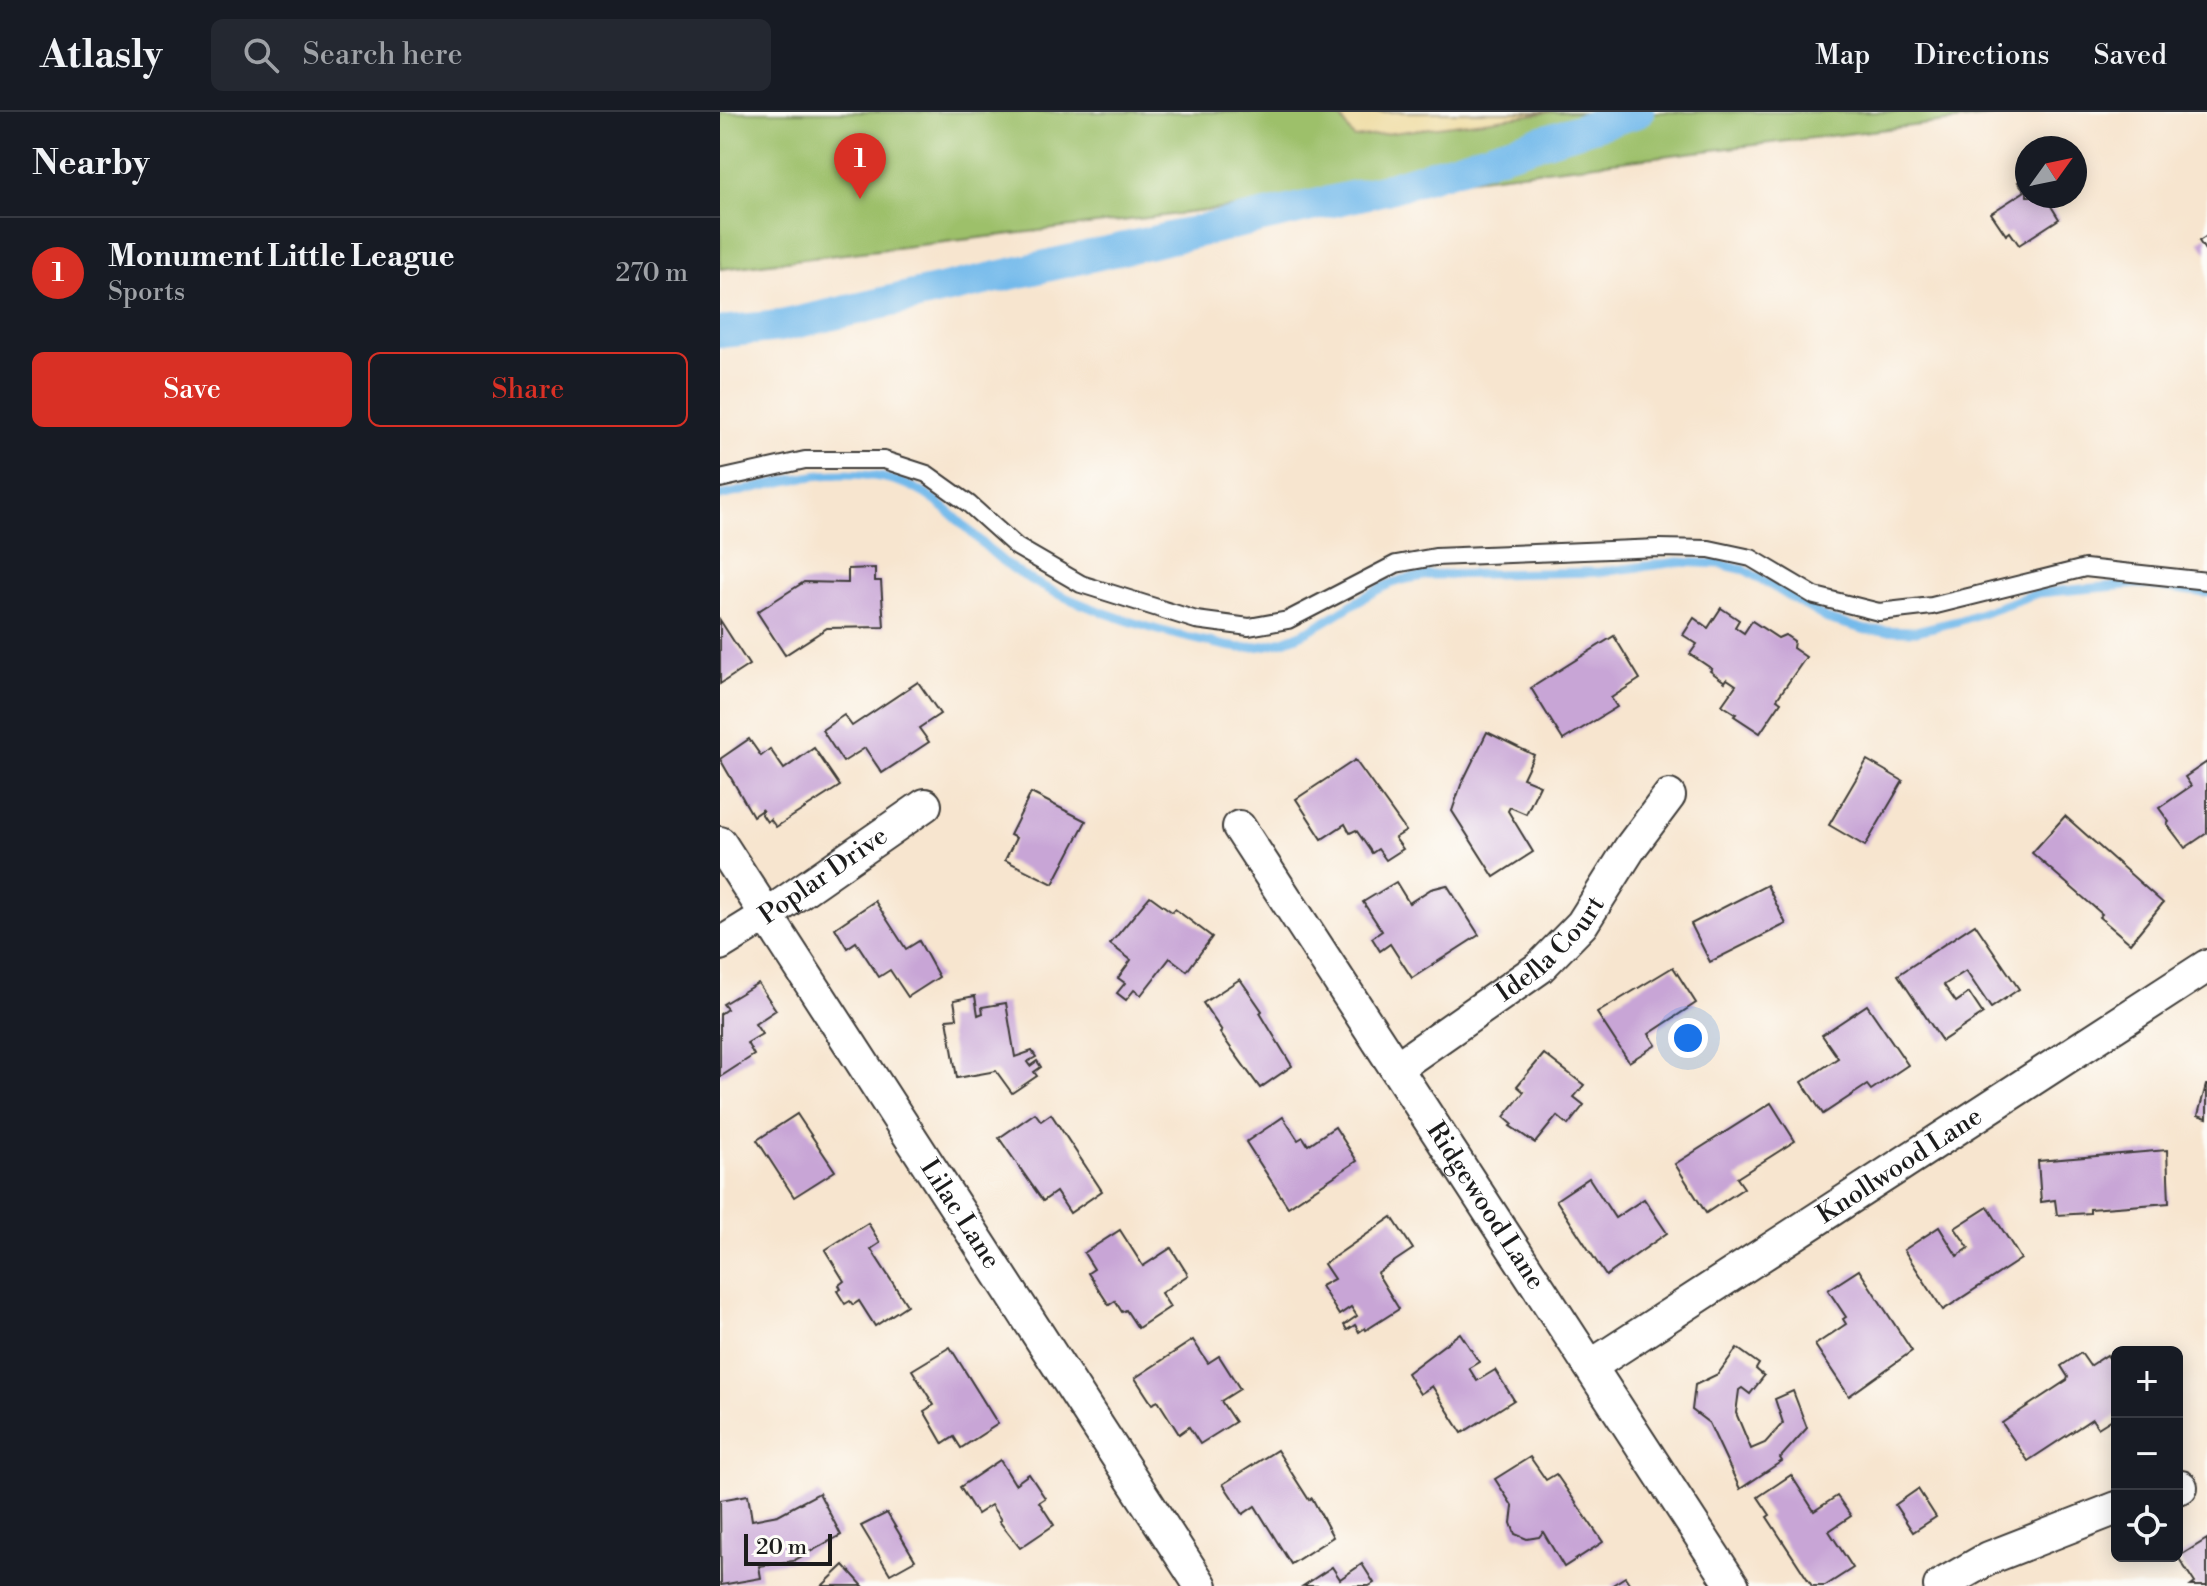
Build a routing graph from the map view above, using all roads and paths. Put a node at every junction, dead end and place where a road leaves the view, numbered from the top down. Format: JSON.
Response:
{"nodes":[{"id":1,"x":720,"y":479,"type":"edge"},
{"id":2,"x":2207,"y":581,"type":"edge"},
{"id":3,"x":1669,"y":796,"type":"dead end"},
{"id":4,"x":925,"y":805,"type":"dead end"},
{"id":5,"x":1239,"y":827,"type":"dead end"},
{"id":6,"x":720,"y":843,"type":"edge"},
{"id":7,"x":767,"y":915,"type":"junction"},
{"id":8,"x":720,"y":944,"type":"edge"},
{"id":9,"x":2207,"y":966,"type":"edge"},
{"id":10,"x":1396,"y":1068,"type":"junction"},
{"id":11,"x":1591,"y":1366,"type":"junction"},
{"id":12,"x":2111,"y":1510,"type":"edge"},
{"id":13,"x":1950,"y":1583,"type":"edge"},
{"id":14,"x":1201,"y":1586,"type":"edge"},
{"id":15,"x":1733,"y":1586,"type":"edge"}],
"edges":[{"from":1,"to":2,"type":"lane"},
{"from":3,"to":10,"type":"street","name":"Idella Court"},
{"from":4,"to":7,"type":"street","name":"Poplar Drive"},
{"from":5,"to":10,"type":"street","name":"Ridgewood Lane"},
{"from":6,"to":7,"type":"street","name":"Lilac Lane"},
{"from":7,"to":8,"type":"street","name":"Poplar Drive"},
{"from":7,"to":14,"type":"street","name":"Lilac Lane"},
{"from":9,"to":11,"type":"street","name":"Knollwood Lane"},
{"from":10,"to":11,"type":"street","name":"Ridgewood Lane"},
{"from":11,"to":15,"type":"street","name":"Ridgewood Lane"},
{"from":12,"to":13,"type":"street"}]}
